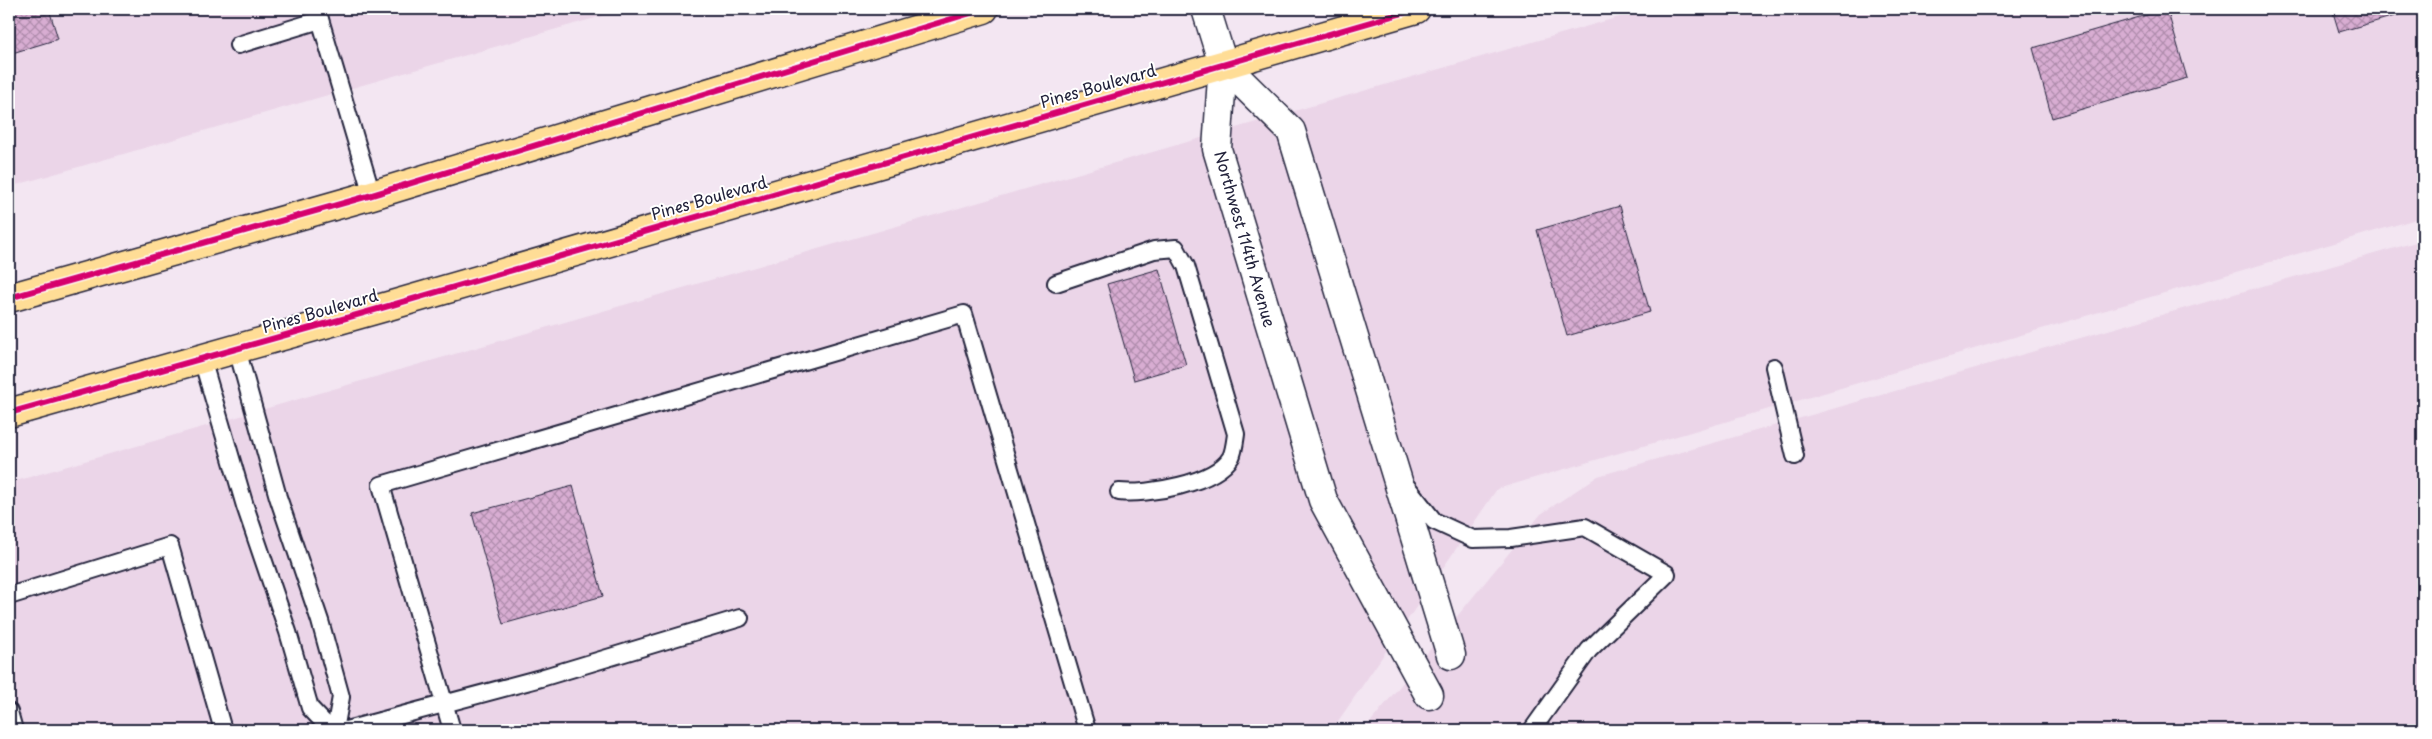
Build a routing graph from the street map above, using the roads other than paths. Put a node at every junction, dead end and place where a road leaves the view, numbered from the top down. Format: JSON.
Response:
{"nodes":[{"id":1,"x":984,"y":9,"type":"edge"},
{"id":2,"x":1206,"y":9,"type":"edge"},
{"id":3,"x":1416,"y":9,"type":"edge"},
{"id":4,"x":318,"y":14,"type":"edge"},
{"id":5,"x":238,"y":45,"type":"dead end"},
{"id":6,"x":1223,"y":64,"type":"junction"},
{"id":7,"x":372,"y":195,"type":"junction"},
{"id":8,"x":1056,"y":283,"type":"dead end"},
{"id":9,"x":9,"y":298,"type":"edge"},
{"id":10,"x":237,"y":349,"type":"junction"},
{"id":11,"x":202,"y":359,"type":"junction"},
{"id":12,"x":1774,"y":367,"type":"dead end"},
{"id":13,"x":9,"y":413,"type":"edge"},
{"id":14,"x":1795,"y":456,"type":"dead end"},
{"id":15,"x":1395,"y":472,"type":"junction"},
{"id":16,"x":1119,"y":492,"type":"dead end"},
{"id":17,"x":9,"y":596,"type":"edge"},
{"id":18,"x":740,"y":618,"type":"dead end"},
{"id":19,"x":1451,"y":655,"type":"dead end"},
{"id":20,"x":1429,"y":694,"type":"dead end"},
{"id":21,"x":445,"y":705,"type":"junction"},
{"id":22,"x":9,"y":712,"type":"edge"},
{"id":23,"x":14,"y":730,"type":"edge"},
{"id":24,"x":223,"y":730,"type":"edge"},
{"id":25,"x":333,"y":730,"type":"edge"},
{"id":26,"x":346,"y":730,"type":"edge"},
{"id":27,"x":452,"y":730,"type":"edge"},
{"id":28,"x":1087,"y":730,"type":"edge"},
{"id":29,"x":1532,"y":730,"type":"edge"}],
"edges":[{"from":1,"to":7,"type":"highway"},
{"from":2,"to":6,"type":"street"},
{"from":3,"to":6,"type":"highway","name":"Pines Boulevard"},
{"from":4,"to":5,"type":"lane"},
{"from":4,"to":7,"type":"lane"},
{"from":6,"to":10,"type":"highway","name":"Pines Boulevard"},
{"from":6,"to":15,"type":"street"},
{"from":6,"to":20,"type":"street","name":"Northwest 114th Avenue"},
{"from":7,"to":9,"type":"highway"},
{"from":8,"to":16,"type":"lane"},
{"from":10,"to":11,"type":"highway","name":"Pines Boulevard"},
{"from":10,"to":25,"type":"lane"},
{"from":11,"to":13,"type":"highway","name":"Pines Boulevard"},
{"from":11,"to":25,"type":"lane"},
{"from":12,"to":14,"type":"lane"},
{"from":15,"to":19,"type":"street"},
{"from":15,"to":29,"type":"lane"},
{"from":17,"to":24,"type":"lane"},
{"from":18,"to":21,"type":"lane"},
{"from":21,"to":26,"type":"lane"},
{"from":21,"to":27,"type":"lane"},
{"from":21,"to":28,"type":"lane"},
{"from":22,"to":23,"type":"lane"}]}
